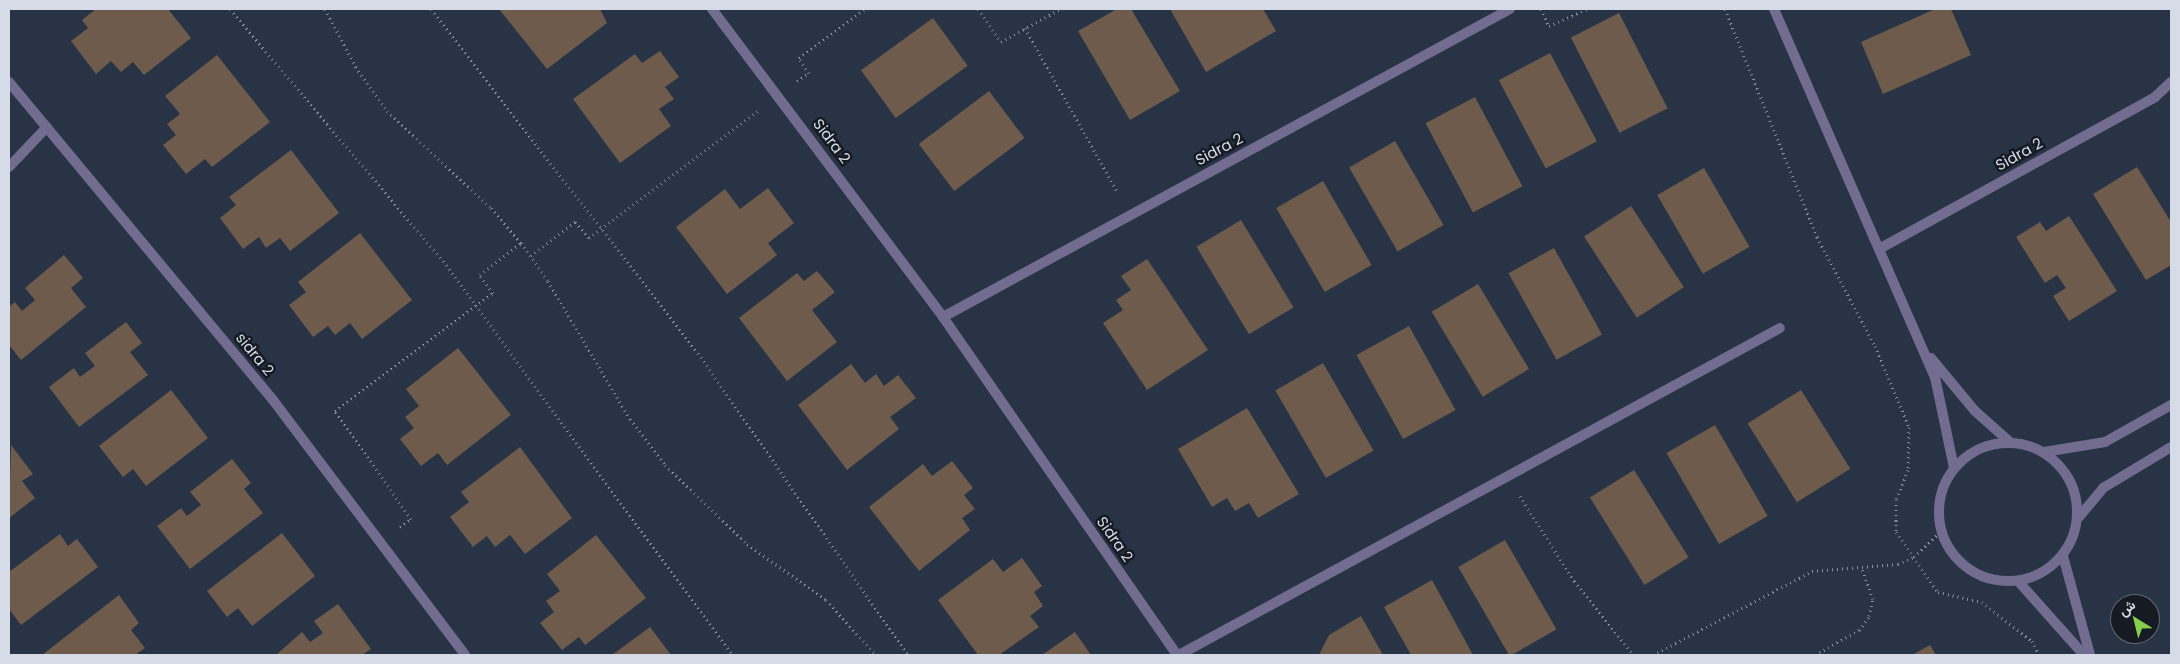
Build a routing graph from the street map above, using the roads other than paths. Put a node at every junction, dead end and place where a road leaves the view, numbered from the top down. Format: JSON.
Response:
{"nodes":[{"id":1,"x":712,"y":9,"type":"edge"},
{"id":2,"x":1510,"y":9,"type":"edge"},
{"id":3,"x":1774,"y":9,"type":"edge"},
{"id":4,"x":9,"y":82,"type":"edge"},
{"id":5,"x":2171,"y":82,"type":"edge"},
{"id":6,"x":47,"y":127,"type":"junction"},
{"id":7,"x":9,"y":167,"type":"edge"},
{"id":8,"x":1878,"y":249,"type":"junction"},
{"id":9,"x":943,"y":317,"type":"junction"},
{"id":10,"x":1780,"y":328,"type":"dead end"},
{"id":11,"x":1916,"y":336,"type":"junction"},
{"id":12,"x":2171,"y":404,"type":"edge"},
{"id":13,"x":2010,"y":442,"type":"junction"},
{"id":14,"x":2171,"y":447,"type":"edge"},
{"id":15,"x":2044,"y":452,"type":"junction"},
{"id":16,"x":1954,"y":468,"type":"junction"},
{"id":17,"x":2079,"y":517,"type":"junction"},
{"id":18,"x":2063,"y":556,"type":"junction"},
{"id":19,"x":2018,"y":581,"type":"junction"},
{"id":20,"x":465,"y":655,"type":"edge"},
{"id":21,"x":1178,"y":655,"type":"edge"},
{"id":22,"x":2084,"y":655,"type":"edge"},
{"id":23,"x":2090,"y":655,"type":"edge"}],
"edges":[{"from":1,"to":9,"type":"street","name":"Sidra 2"},
{"from":2,"to":9,"type":"street","name":"Sidra 2"},
{"from":3,"to":8,"type":"street"},
{"from":4,"to":6,"type":"street","name":"sidra 2"},
{"from":5,"to":8,"type":"street","name":"Sidra 2"},
{"from":6,"to":7,"type":"street"},
{"from":6,"to":20,"type":"street","name":"sidra 2"},
{"from":8,"to":11,"type":"street"},
{"from":9,"to":21,"type":"street","name":"Sidra 2"},
{"from":10,"to":21,"type":"street"},
{"from":11,"to":13,"type":"street"},
{"from":11,"to":16,"type":"street"},
{"from":12,"to":15,"type":"street"},
{"from":13,"to":15,"type":"street"},
{"from":13,"to":16,"type":"street"},
{"from":14,"to":17,"type":"street"},
{"from":15,"to":17,"type":"street"},
{"from":16,"to":19,"type":"street"},
{"from":17,"to":18,"type":"street"},
{"from":18,"to":19,"type":"street"},
{"from":18,"to":23,"type":"street"},
{"from":19,"to":22,"type":"street"}]}
